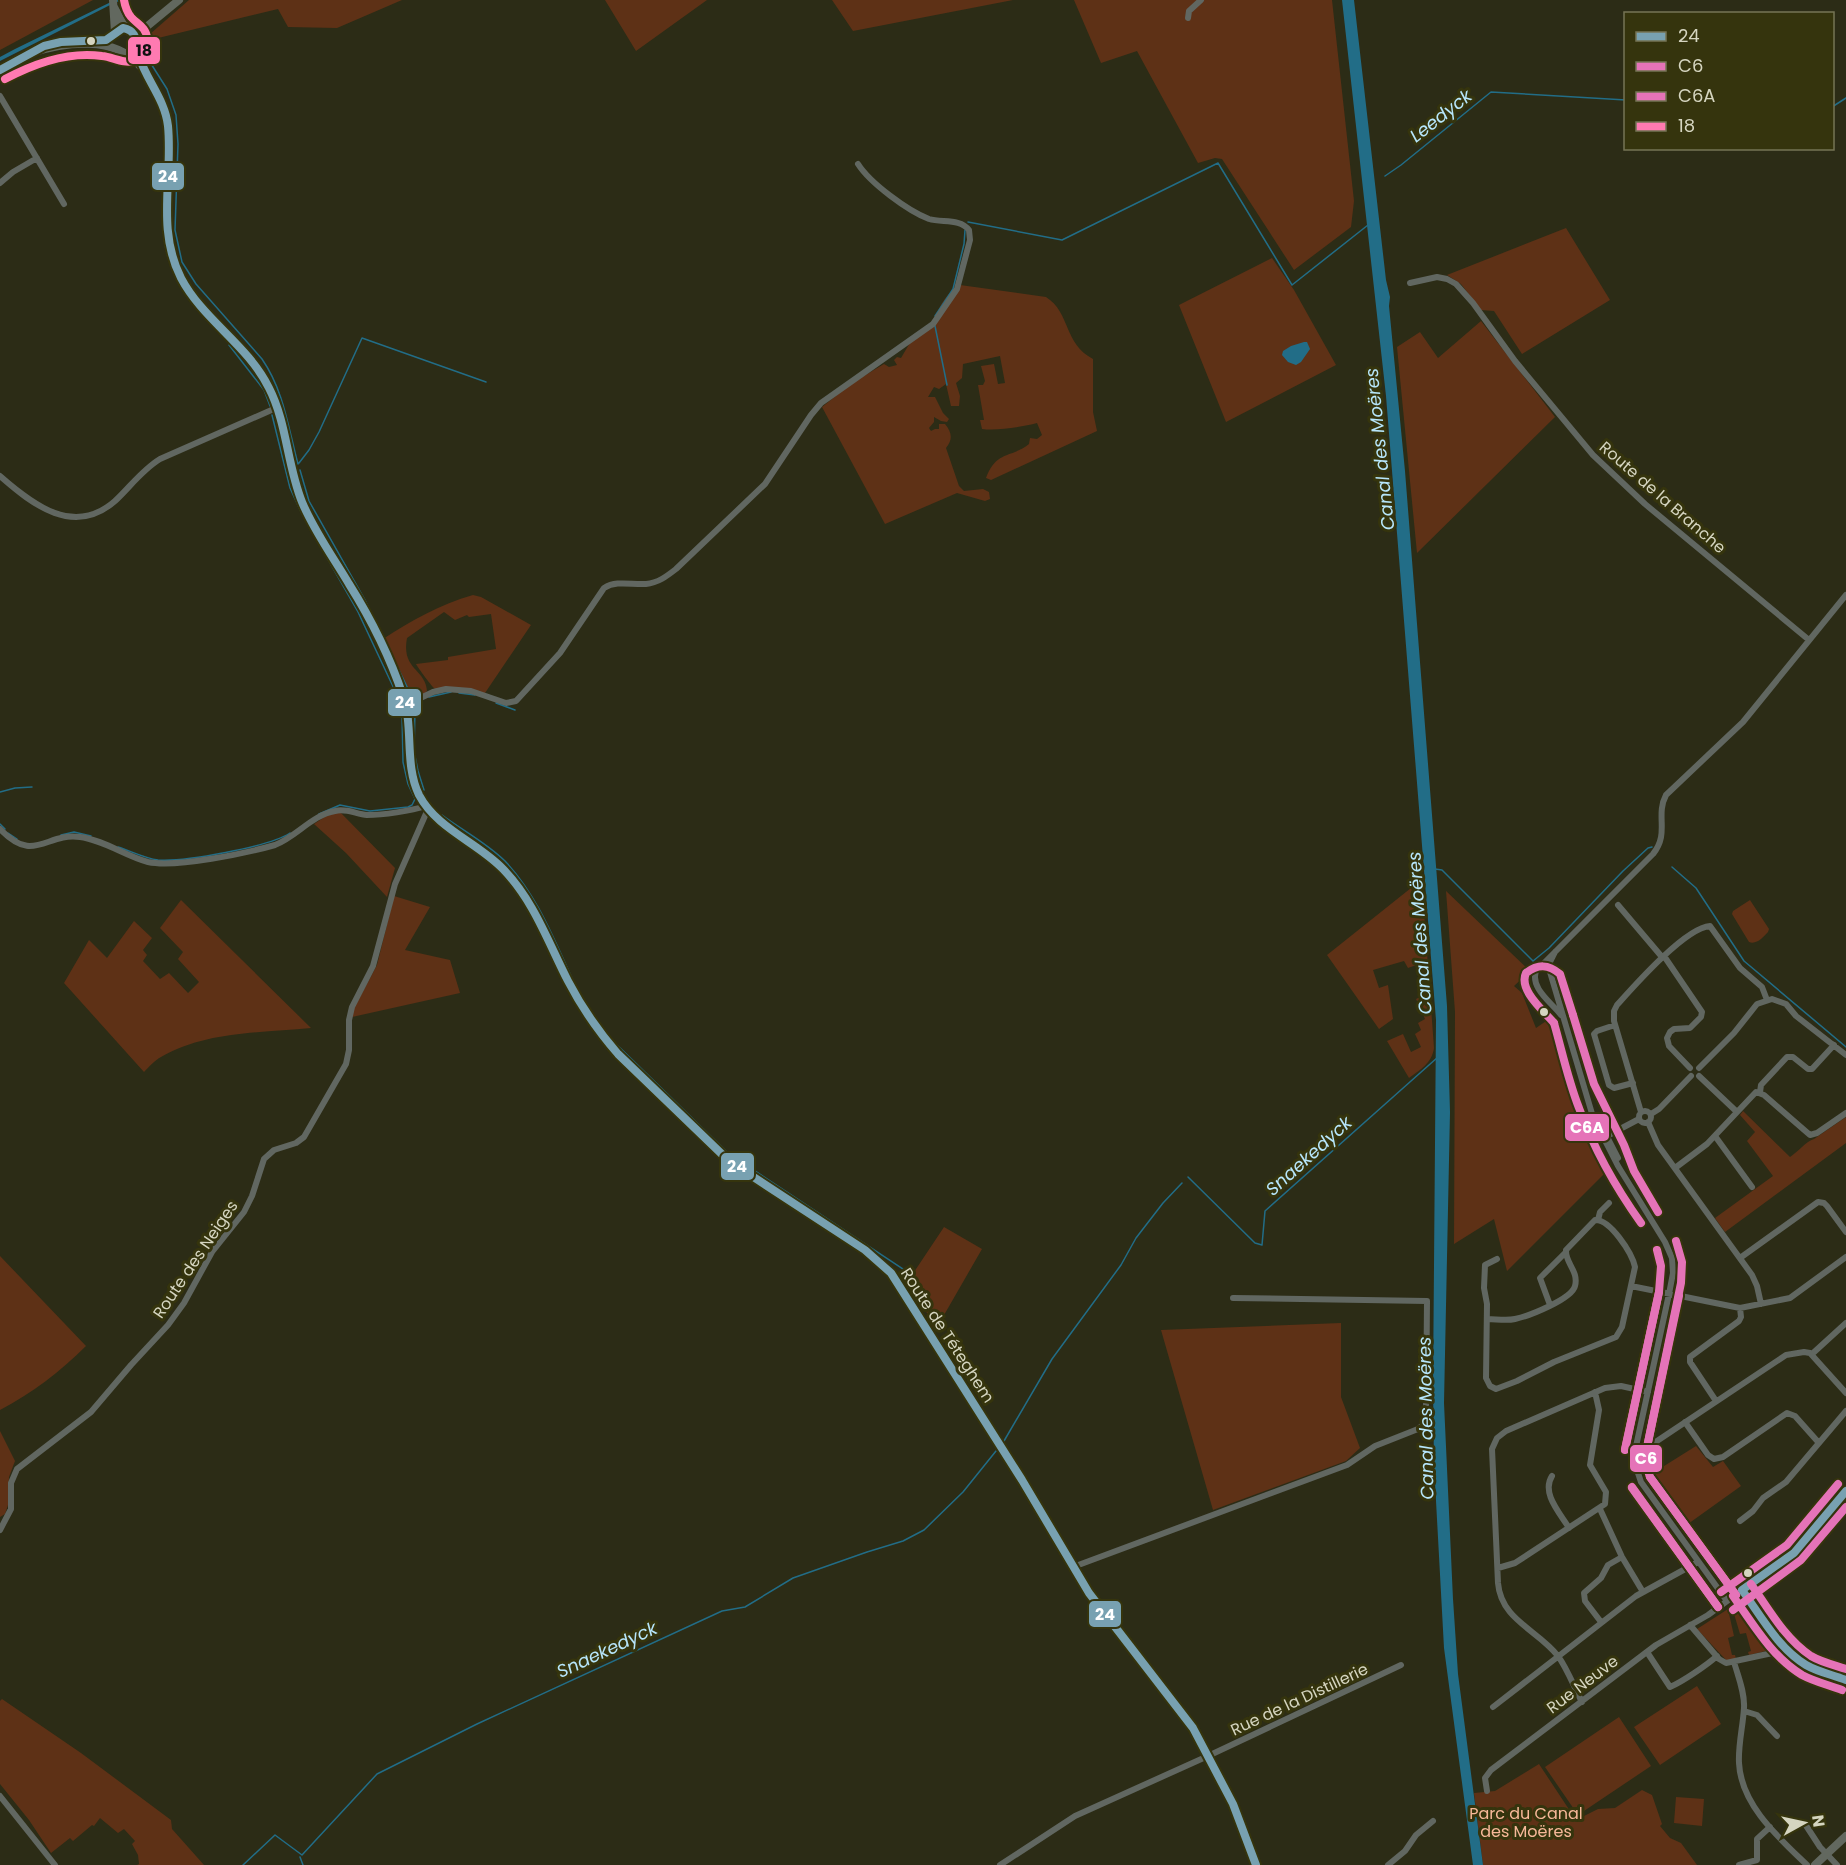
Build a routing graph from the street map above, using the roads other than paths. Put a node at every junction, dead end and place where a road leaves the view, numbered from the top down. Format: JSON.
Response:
{"nodes":[{"id":1,"x":179,"y":0,"type":"edge"},
{"id":2,"x":1201,"y":0,"type":"edge"},
{"id":3,"x":114,"y":3,"type":"edge"},
{"id":4,"x":162,"y":14,"type":"junction"},
{"id":5,"x":1188,"y":18,"type":"dead end"},
{"id":6,"x":128,"y":29,"type":"junction"},
{"id":7,"x":114,"y":34,"type":"junction"},
{"id":8,"x":136,"y":42,"type":"junction"},
{"id":9,"x":116,"y":48,"type":"junction"},
{"id":10,"x":125,"y":52,"type":"junction"},
{"id":11,"x":32,"y":53,"type":"junction"},
{"id":12,"x":0,"y":70,"type":"edge"},
{"id":13,"x":150,"y":78,"type":"junction"},
{"id":14,"x":0,"y":96,"type":"edge"},
{"id":15,"x":37,"y":158,"type":"junction"},
{"id":16,"x":858,"y":164,"type":"dead end"},
{"id":17,"x":0,"y":183,"type":"edge"},
{"id":18,"x":64,"y":204,"type":"dead end"},
{"id":19,"x":1410,"y":283,"type":"dead end"},
{"id":20,"x":276,"y":408,"type":"junction"},
{"id":21,"x":0,"y":476,"type":"edge"},
{"id":22,"x":1846,"y":595,"type":"edge"},
{"id":23,"x":1809,"y":640,"type":"junction"},
{"id":24,"x":406,"y":705,"type":"junction"},
{"id":25,"x":427,"y":807,"type":"junction"},
{"id":26,"x":0,"y":829,"type":"edge"},
{"id":27,"x":1618,"y":904,"type":"dead end"},
{"id":28,"x":1555,"y":952,"type":"junction"},
{"id":29,"x":1663,"y":956,"type":"junction"},
{"id":30,"x":1534,"y":980,"type":"junction"},
{"id":31,"x":1552,"y":980,"type":"junction"},
{"id":32,"x":1767,"y":1000,"type":"junction"},
{"id":33,"x":1563,"y":1018,"type":"junction"},
{"id":34,"x":1615,"y":1025,"type":"junction"},
{"id":35,"x":1834,"y":1045,"type":"junction"},
{"id":36,"x":1846,"y":1055,"type":"edge"},
{"id":37,"x":1690,"y":1068,"type":"junction"},
{"id":38,"x":1699,"y":1068,"type":"junction"},
{"id":39,"x":1691,"y":1076,"type":"junction"},
{"id":40,"x":1699,"y":1076,"type":"junction"},
{"id":41,"x":1632,"y":1083,"type":"junction"},
{"id":42,"x":1760,"y":1092,"type":"junction"},
{"id":43,"x":1737,"y":1112,"type":"junction"},
{"id":44,"x":1846,"y":1113,"type":"edge"},
{"id":45,"x":1651,"y":1114,"type":"junction"},
{"id":46,"x":1640,"y":1115,"type":"junction"},
{"id":47,"x":1648,"y":1122,"type":"junction"},
{"id":48,"x":1715,"y":1136,"type":"junction"},
{"id":49,"x":1605,"y":1137,"type":"junction"},
{"id":50,"x":1675,"y":1168,"type":"junction"},
{"id":51,"x":1752,"y":1187,"type":"dead end"},
{"id":52,"x":1609,"y":1203,"type":"dead end"},
{"id":53,"x":1598,"y":1220,"type":"junction"},
{"id":54,"x":1846,"y":1232,"type":"edge"},
{"id":55,"x":1566,"y":1252,"type":"junction"},
{"id":56,"x":1846,"y":1257,"type":"edge"},
{"id":57,"x":1497,"y":1258,"type":"dead end"},
{"id":58,"x":1740,"y":1258,"type":"junction"},
{"id":59,"x":1631,"y":1286,"type":"junction"},
{"id":60,"x":1669,"y":1294,"type":"junction"},
{"id":61,"x":1233,"y":1298,"type":"dead end"},
{"id":62,"x":1761,"y":1304,"type":"junction"},
{"id":63,"x":1550,"y":1305,"type":"junction"},
{"id":64,"x":1740,"y":1308,"type":"junction"},
{"id":65,"x":1487,"y":1319,"type":"junction"},
{"id":66,"x":1846,"y":1323,"type":"edge"},
{"id":67,"x":1812,"y":1354,"type":"junction"},
{"id":68,"x":1595,"y":1392,"type":"junction"},
{"id":69,"x":1648,"y":1392,"type":"junction"},
{"id":70,"x":1846,"y":1393,"type":"edge"},
{"id":71,"x":1716,"y":1401,"type":"junction"},
{"id":72,"x":1846,"y":1411,"type":"edge"},
{"id":73,"x":1685,"y":1422,"type":"junction"},
{"id":74,"x":1819,"y":1443,"type":"junction"},
{"id":75,"x":1635,"y":1451,"type":"junction"},
{"id":76,"x":1552,"y":1476,"type":"dead end"},
{"id":77,"x":1846,"y":1491,"type":"edge"},
{"id":78,"x":1600,"y":1509,"type":"junction"},
{"id":79,"x":1740,"y":1521,"type":"dead end"},
{"id":80,"x":1569,"y":1528,"type":"junction"},
{"id":81,"x":0,"y":1530,"type":"edge"},
{"id":82,"x":1622,"y":1557,"type":"junction"},
{"id":83,"x":1698,"y":1562,"type":"junction"},
{"id":84,"x":1073,"y":1567,"type":"junction"},
{"id":85,"x":1498,"y":1568,"type":"junction"},
{"id":86,"x":1742,"y":1590,"type":"junction"},
{"id":87,"x":1643,"y":1592,"type":"junction"},
{"id":88,"x":1727,"y":1601,"type":"junction"},
{"id":89,"x":1601,"y":1622,"type":"junction"},
{"id":90,"x":1690,"y":1625,"type":"junction"},
{"id":91,"x":1786,"y":1648,"type":"junction"},
{"id":92,"x":1647,"y":1652,"type":"junction"},
{"id":93,"x":1558,"y":1656,"type":"junction"},
{"id":94,"x":1717,"y":1656,"type":"junction"},
{"id":95,"x":1734,"y":1662,"type":"junction"},
{"id":96,"x":1401,"y":1665,"type":"dead end"},
{"id":97,"x":1845,"y":1678,"type":"edge"},
{"id":98,"x":1581,"y":1702,"type":"junction"},
{"id":99,"x":1493,"y":1707,"type":"dead end"},
{"id":100,"x":1744,"y":1711,"type":"junction"},
{"id":101,"x":1777,"y":1736,"type":"dead end"},
{"id":102,"x":1208,"y":1756,"type":"junction"},
{"id":103,"x":1487,"y":1791,"type":"dead end"},
{"id":104,"x":0,"y":1796,"type":"edge"},
{"id":105,"x":1433,"y":1821,"type":"dead end"},
{"id":106,"x":1805,"y":1824,"type":"dead end"},
{"id":107,"x":1770,"y":1827,"type":"junction"},
{"id":108,"x":1846,"y":1836,"type":"edge"},
{"id":109,"x":1827,"y":1855,"type":"junction"},
{"id":110,"x":55,"y":1865,"type":"edge"},
{"id":111,"x":1000,"y":1865,"type":"edge"},
{"id":112,"x":1256,"y":1865,"type":"edge"},
{"id":113,"x":1388,"y":1865,"type":"edge"},
{"id":114,"x":1739,"y":1865,"type":"edge"},
{"id":115,"x":1807,"y":1865,"type":"edge"},
{"id":116,"x":1815,"y":1865,"type":"edge"},
{"id":117,"x":1837,"y":1865,"type":"edge"}],
"edges":[{"from":1,"to":4,"type":"main road"},
{"from":2,"to":5,"type":"street"},
{"from":3,"to":6,"type":"main road"},
{"from":3,"to":7,"type":"main road"},
{"from":4,"to":6,"type":"main road"},
{"from":4,"to":8,"type":"main road"},
{"from":6,"to":7,"type":"main road"},
{"from":6,"to":8,"type":"main road"},
{"from":7,"to":9,"type":"main road"},
{"from":7,"to":11,"type":"main road"},
{"from":8,"to":10,"type":"main road"},
{"from":8,"to":13,"type":"main road","name":"Route de Téteghem"},
{"from":9,"to":10,"type":"main road"},
{"from":9,"to":11,"type":"main road"},
{"from":10,"to":13,"type":"main road","name":"Route de Téteghem"},
{"from":11,"to":12,"type":"main road"},
{"from":13,"to":20,"type":"main road","name":"Route de Téteghem"},
{"from":14,"to":15,"type":"street"},
{"from":15,"to":17,"type":"street"},
{"from":15,"to":18,"type":"street"},
{"from":16,"to":24,"type":"street"},
{"from":19,"to":23,"type":"street","name":"Route de la Branche"},
{"from":20,"to":21,"type":"street"},
{"from":20,"to":24,"type":"main road","name":"Route de Téteghem"},
{"from":22,"to":23,"type":"street"},
{"from":23,"to":28,"type":"street"},
{"from":24,"to":25,"type":"main road","name":"Route de Téteghem"},
{"from":25,"to":26,"type":"street"},
{"from":25,"to":81,"type":"street","name":"Route des Neiges"},
{"from":25,"to":84,"type":"main road","name":"Route de Téteghem"},
{"from":27,"to":29,"type":"street"},
{"from":28,"to":30,"type":"street"},
{"from":28,"to":31,"type":"street"},
{"from":29,"to":32,"type":"street"},
{"from":29,"to":34,"type":"street"},
{"from":29,"to":37,"type":"street"},
{"from":30,"to":31,"type":"street"},
{"from":30,"to":33,"type":"street"},
{"from":31,"to":33,"type":"street"},
{"from":32,"to":35,"type":"street"},
{"from":32,"to":38,"type":"street"},
{"from":33,"to":49,"type":"street"},
{"from":34,"to":41,"type":"street"},
{"from":34,"to":41,"type":"street"},
{"from":35,"to":36,"type":"street"},
{"from":35,"to":42,"type":"street"},
{"from":37,"to":38,"type":"street"},
{"from":37,"to":39,"type":"street"},
{"from":38,"to":40,"type":"street"},
{"from":39,"to":40,"type":"street"},
{"from":39,"to":45,"type":"street"},
{"from":40,"to":43,"type":"street"},
{"from":41,"to":46,"type":"street"},
{"from":42,"to":43,"type":"street"},
{"from":42,"to":44,"type":"street"},
{"from":43,"to":48,"type":"street"},
{"from":45,"to":46,"type":"street"},
{"from":45,"to":47,"type":"street"},
{"from":46,"to":47,"type":"street"},
{"from":46,"to":49,"type":"street"},
{"from":47,"to":50,"type":"street"},
{"from":48,"to":50,"type":"street"},
{"from":48,"to":51,"type":"street"},
{"from":49,"to":60,"type":"street"},
{"from":50,"to":58,"type":"street"},
{"from":52,"to":53,"type":"street"},
{"from":53,"to":55,"type":"street"},
{"from":53,"to":59,"type":"street"},
{"from":54,"to":58,"type":"street"},
{"from":55,"to":63,"type":"street"},
{"from":55,"to":63,"type":"street"},
{"from":56,"to":62,"type":"street"},
{"from":57,"to":65,"type":"street"},
{"from":58,"to":62,"type":"street"},
{"from":59,"to":60,"type":"street"},
{"from":59,"to":65,"type":"street"},
{"from":60,"to":64,"type":"street"},
{"from":60,"to":69,"type":"street"},
{"from":61,"to":84,"type":"street"},
{"from":62,"to":64,"type":"street"},
{"from":63,"to":65,"type":"street"},
{"from":64,"to":71,"type":"street"},
{"from":66,"to":67,"type":"street"},
{"from":67,"to":70,"type":"street"},
{"from":67,"to":71,"type":"street"},
{"from":68,"to":69,"type":"street"},
{"from":68,"to":78,"type":"street"},
{"from":68,"to":85,"type":"street"},
{"from":69,"to":75,"type":"street"},
{"from":71,"to":73,"type":"street"},
{"from":72,"to":74,"type":"street"},
{"from":73,"to":74,"type":"street"},
{"from":73,"to":75,"type":"street"},
{"from":74,"to":79,"type":"street"},
{"from":75,"to":83,"type":"street"},
{"from":76,"to":80,"type":"street"},
{"from":77,"to":86,"type":"main road"},
{"from":78,"to":80,"type":"street"},
{"from":78,"to":82,"type":"street"},
{"from":80,"to":85,"type":"street"},
{"from":82,"to":87,"type":"street"},
{"from":82,"to":89,"type":"street"},
{"from":83,"to":87,"type":"street"},
{"from":83,"to":88,"type":"street"},
{"from":84,"to":102,"type":"main road","name":"Route de Téteghem"},
{"from":85,"to":93,"type":"street"},
{"from":86,"to":88,"type":"street","name":"Rue Neuve"},
{"from":86,"to":91,"type":"main road"},
{"from":87,"to":89,"type":"street"},
{"from":88,"to":90,"type":"street","name":"Rue Neuve"},
{"from":89,"to":93,"type":"street"},
{"from":90,"to":92,"type":"street","name":"Rue Neuve"},
{"from":90,"to":94,"type":"street"},
{"from":91,"to":95,"type":"street"},
{"from":91,"to":97,"type":"main road"},
{"from":92,"to":94,"type":"street"},
{"from":92,"to":98,"type":"street","name":"Rue Neuve"},
{"from":93,"to":98,"type":"street"},
{"from":93,"to":99,"type":"street"},
{"from":94,"to":95,"type":"street"},
{"from":95,"to":100,"type":"street"},
{"from":96,"to":102,"type":"street","name":"Rue de la Distillerie"},
{"from":98,"to":103,"type":"street","name":"Rue Neuve"},
{"from":100,"to":101,"type":"street"},
{"from":100,"to":107,"type":"street"},
{"from":102,"to":111,"type":"street","name":"Rue de la Distillerie"},
{"from":102,"to":112,"type":"main road","name":"Route de Téteghem"},
{"from":104,"to":110,"type":"street"},
{"from":105,"to":113,"type":"street"},
{"from":106,"to":109,"type":"street"},
{"from":107,"to":114,"type":"street"},
{"from":107,"to":115,"type":"street"},
{"from":108,"to":109,"type":"main road"},
{"from":109,"to":116,"type":"main road"},
{"from":109,"to":117,"type":"street"}]}
